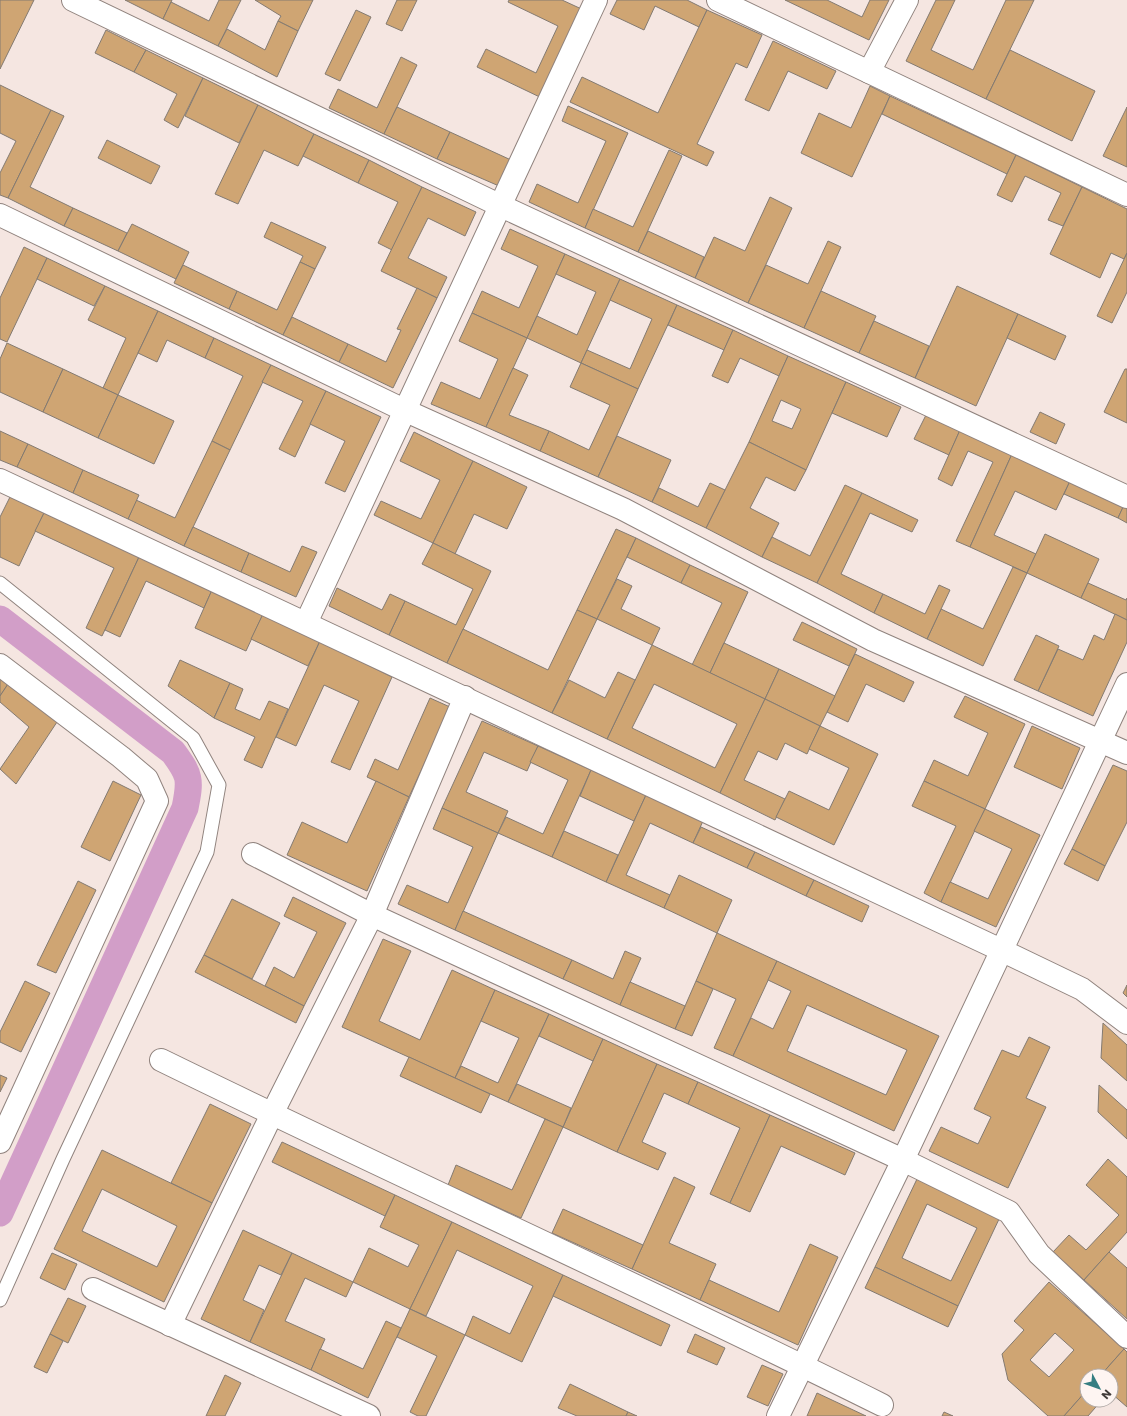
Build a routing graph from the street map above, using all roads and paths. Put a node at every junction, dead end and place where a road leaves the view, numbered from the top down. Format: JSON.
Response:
{"nodes":[{"id":1,"x":73,"y":0,"type":"edge"},
{"id":2,"x":595,"y":0,"type":"edge"},
{"id":3,"x":718,"y":0,"type":"edge"},
{"id":4,"x":907,"y":0,"type":"edge"},
{"id":5,"x":869,"y":72,"type":"junction"},
{"id":6,"x":1127,"y":195,"type":"edge"},
{"id":7,"x":499,"y":205,"type":"junction"},
{"id":8,"x":0,"y":215,"type":"edge"},
{"id":9,"x":404,"y":410,"type":"junction"},
{"id":10,"x":0,"y":480,"type":"edge"},
{"id":11,"x":1127,"y":497,"type":"edge"},
{"id":12,"x":0,"y":583,"type":"edge"},
{"id":13,"x":306,"y":623,"type":"junction"},
{"id":14,"x":0,"y":665,"type":"edge"},
{"id":15,"x":1127,"y":684,"type":"edge"},
{"id":16,"x":464,"y":697,"type":"junction"},
{"id":17,"x":1101,"y":741,"type":"junction"},
{"id":18,"x":1127,"y":753,"type":"edge"},
{"id":19,"x":253,"y":854,"type":"dead end"},
{"id":20,"x":372,"y":915,"type":"junction"},
{"id":21,"x":1001,"y":950,"type":"junction"},
{"id":22,"x":1127,"y":1023,"type":"edge"},
{"id":23,"x":161,"y":1060,"type":"dead end"},
{"id":24,"x":272,"y":1114,"type":"junction"},
{"id":25,"x":0,"y":1142,"type":"edge"},
{"id":26,"x":903,"y":1160,"type":"junction"},
{"id":27,"x":93,"y":1289,"type":"dead end"},
{"id":28,"x":0,"y":1300,"type":"edge"},
{"id":29,"x":170,"y":1325,"type":"junction"},
{"id":30,"x":1127,"y":1337,"type":"edge"},
{"id":31,"x":802,"y":1365,"type":"junction"},
{"id":32,"x":882,"y":1405,"type":"dead end"},
{"id":33,"x":370,"y":1416,"type":"edge"},
{"id":34,"x":778,"y":1416,"type":"edge"}],
"edges":[{"from":1,"to":7,"type":"street"},
{"from":2,"to":7,"type":"street"},
{"from":3,"to":5,"type":"street"},
{"from":4,"to":5,"type":"street"},
{"from":5,"to":6,"type":"street"},
{"from":7,"to":9,"type":"street"},
{"from":7,"to":11,"type":"street"},
{"from":8,"to":9,"type":"street"},
{"from":9,"to":13,"type":"street"},
{"from":9,"to":17,"type":"street"},
{"from":10,"to":13,"type":"street"},
{"from":12,"to":28,"type":"lane"},
{"from":13,"to":16,"type":"street"},
{"from":14,"to":25,"type":"street"},
{"from":15,"to":17,"type":"street"},
{"from":16,"to":20,"type":"street"},
{"from":16,"to":21,"type":"street"},
{"from":17,"to":18,"type":"street"},
{"from":17,"to":21,"type":"street"},
{"from":19,"to":20,"type":"street"},
{"from":20,"to":24,"type":"street"},
{"from":20,"to":26,"type":"street"},
{"from":21,"to":22,"type":"street"},
{"from":21,"to":26,"type":"street"},
{"from":23,"to":24,"type":"street"},
{"from":24,"to":29,"type":"street"},
{"from":24,"to":31,"type":"street"},
{"from":26,"to":30,"type":"street"},
{"from":26,"to":31,"type":"street"},
{"from":27,"to":29,"type":"street"},
{"from":29,"to":33,"type":"street"},
{"from":31,"to":32,"type":"street"},
{"from":31,"to":34,"type":"street"}]}
